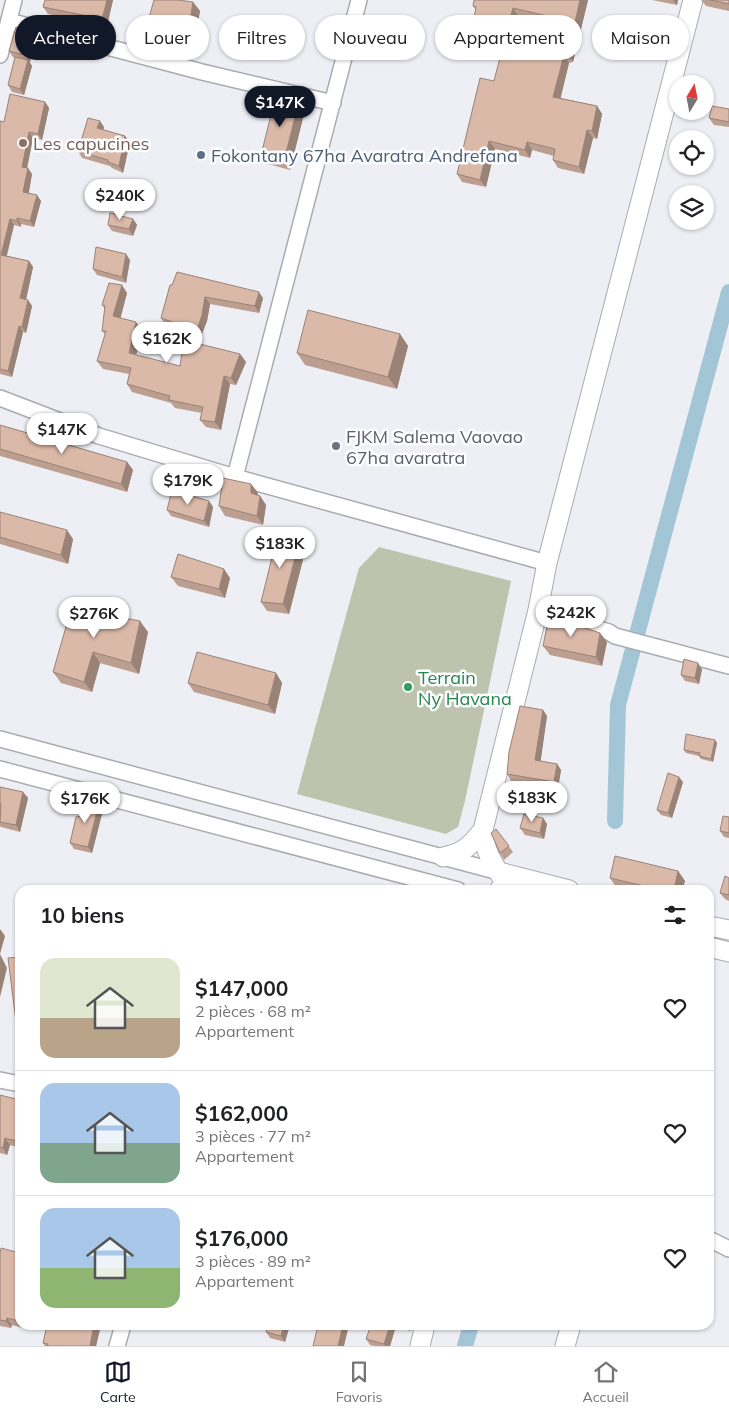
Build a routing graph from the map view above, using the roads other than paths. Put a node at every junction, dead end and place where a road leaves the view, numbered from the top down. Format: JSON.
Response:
{"nodes":[{"id":1,"x":14,"y":0,"type":"edge"},
{"id":2,"x":359,"y":0,"type":"edge"},
{"id":3,"x":693,"y":0,"type":"edge"},
{"id":4,"x":9,"y":21,"type":"junction"},
{"id":5,"x":0,"y":55,"type":"edge"},
{"id":6,"x":333,"y":102,"type":"junction"},
{"id":7,"x":0,"y":398,"type":"edge"},
{"id":8,"x":234,"y":477,"type":"junction"},
{"id":9,"x":547,"y":563,"type":"junction"},
{"id":10,"x":538,"y":610,"type":"junction"},
{"id":11,"x":729,"y":666,"type":"edge"},
{"id":12,"x":0,"y":739,"type":"edge"},
{"id":13,"x":0,"y":769,"type":"edge"},
{"id":14,"x":483,"y":830,"type":"junction"},
{"id":15,"x":443,"y":857,"type":"junction"},
{"id":16,"x":499,"y":881,"type":"edge"},
{"id":17,"x":439,"y":885,"type":"edge"},
{"id":18,"x":530,"y":885,"type":"edge"},
{"id":19,"x":714,"y":927,"type":"edge"},
{"id":20,"x":729,"y":930,"type":"edge"},
{"id":21,"x":714,"y":948,"type":"edge"},
{"id":22,"x":729,"y":952,"type":"edge"},
{"id":23,"x":0,"y":1080,"type":"edge"},
{"id":24,"x":15,"y":1083,"type":"edge"},
{"id":25,"x":714,"y":1242,"type":"edge"},
{"id":26,"x":729,"y":1249,"type":"edge"},
{"id":27,"x":122,"y":1330,"type":"edge"},
{"id":28,"x":424,"y":1330,"type":"edge"},
{"id":29,"x":570,"y":1330,"type":"edge"},
{"id":30,"x":117,"y":1346,"type":"edge"},
{"id":31,"x":420,"y":1346,"type":"edge"},
{"id":32,"x":565,"y":1346,"type":"edge"}],
"edges":[{"from":1,"to":4,"type":"street"},
{"from":2,"to":6,"type":"street"},
{"from":3,"to":9,"type":"main road"},
{"from":4,"to":5,"type":"street"},
{"from":4,"to":6,"type":"street"},
{"from":6,"to":8,"type":"street"},
{"from":7,"to":8,"type":"street"},
{"from":8,"to":9,"type":"street"},
{"from":9,"to":10,"type":"main road"},
{"from":10,"to":11,"type":"street"},
{"from":10,"to":14,"type":"main road"},
{"from":12,"to":15,"type":"street"},
{"from":13,"to":17,"type":"street"},
{"from":14,"to":15,"type":"main road"},
{"from":14,"to":16,"type":"main road"},
{"from":15,"to":16,"type":"street"},
{"from":16,"to":18,"type":"main road"},
{"from":19,"to":20,"type":"main road"},
{"from":21,"to":22,"type":"main road"},
{"from":23,"to":24,"type":"street"},
{"from":25,"to":26,"type":"street"},
{"from":27,"to":30,"type":"street"},
{"from":28,"to":31,"type":"main road"},
{"from":29,"to":32,"type":"main road"}]}
